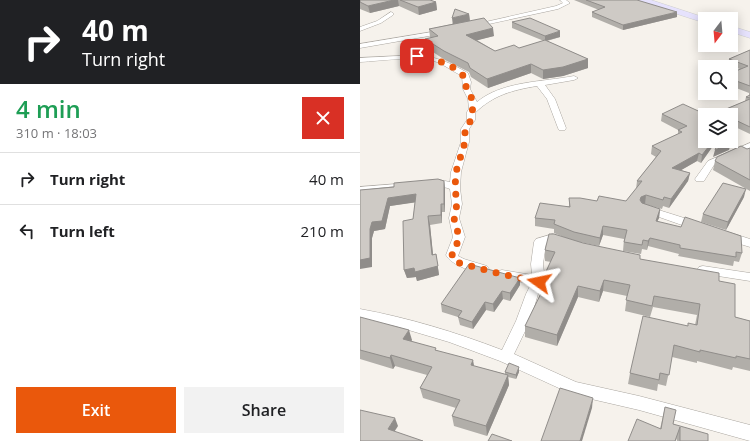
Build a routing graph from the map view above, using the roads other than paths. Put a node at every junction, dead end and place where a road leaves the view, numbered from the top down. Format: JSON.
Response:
{"nodes":[{"id":1,"x":563,"y":0,"type":"edge"},
{"id":2,"x":643,"y":0,"type":"edge"},
{"id":3,"x":391,"y":14,"type":"dead end"},
{"id":4,"x":698,"y":18,"type":"edge"},
{"id":5,"x":467,"y":27,"type":"edge"},
{"id":6,"x":360,"y":29,"type":"edge"},
{"id":7,"x":452,"y":30,"type":"edge"},
{"id":8,"x":738,"y":31,"type":"edge"},
{"id":9,"x":750,"y":35,"type":"edge"},
{"id":10,"x":360,"y":41,"type":"edge"},
{"id":11,"x":363,"y":46,"type":"edge"},
{"id":12,"x":360,"y":60,"type":"edge"},
{"id":13,"x":574,"y":78,"type":"dead end"},
{"id":14,"x":539,"y":84,"type":"junction"},
{"id":15,"x":473,"y":109,"type":"junction"},
{"id":16,"x":562,"y":128,"type":"dead end"},
{"id":17,"x":750,"y":146,"type":"edge"},
{"id":18,"x":700,"y":179,"type":"dead end"},
{"id":19,"x":455,"y":188,"type":"junction"},
{"id":20,"x":360,"y":190,"type":"edge"},
{"id":21,"x":645,"y":208,"type":"edge"},
{"id":22,"x":705,"y":228,"type":"edge"},
{"id":23,"x":720,"y":233,"type":"edge"},
{"id":24,"x":750,"y":243,"type":"edge"},
{"id":25,"x":570,"y":245,"type":"edge"},
{"id":26,"x":689,"y":268,"type":"edge"},
{"id":27,"x":750,"y":277,"type":"edge"},
{"id":28,"x":539,"y":282,"type":"junction"},
{"id":29,"x":360,"y":314,"type":"edge"},
{"id":30,"x":505,"y":356,"type":"junction"},
{"id":31,"x":750,"y":433,"type":"edge"}],
"edges":[{"from":1,"to":5,"type":"street"},
{"from":2,"to":4,"type":"main road"},
{"from":3,"to":6,"type":"street"},
{"from":7,"to":11,"type":"street"},
{"from":8,"to":9,"type":"main road"},
{"from":10,"to":11,"type":"street"},
{"from":12,"to":15,"type":"street"},
{"from":13,"to":14,"type":"street"},
{"from":14,"to":15,"type":"street"},
{"from":14,"to":16,"type":"street"},
{"from":15,"to":19,"type":"street"},
{"from":17,"to":18,"type":"street"},
{"from":19,"to":20,"type":"street"},
{"from":19,"to":28,"type":"street"},
{"from":21,"to":22,"type":"street"},
{"from":23,"to":24,"type":"street"},
{"from":25,"to":28,"type":"street"},
{"from":26,"to":27,"type":"street"},
{"from":28,"to":30,"type":"street"},
{"from":29,"to":30,"type":"street"},
{"from":30,"to":31,"type":"street"}]}
